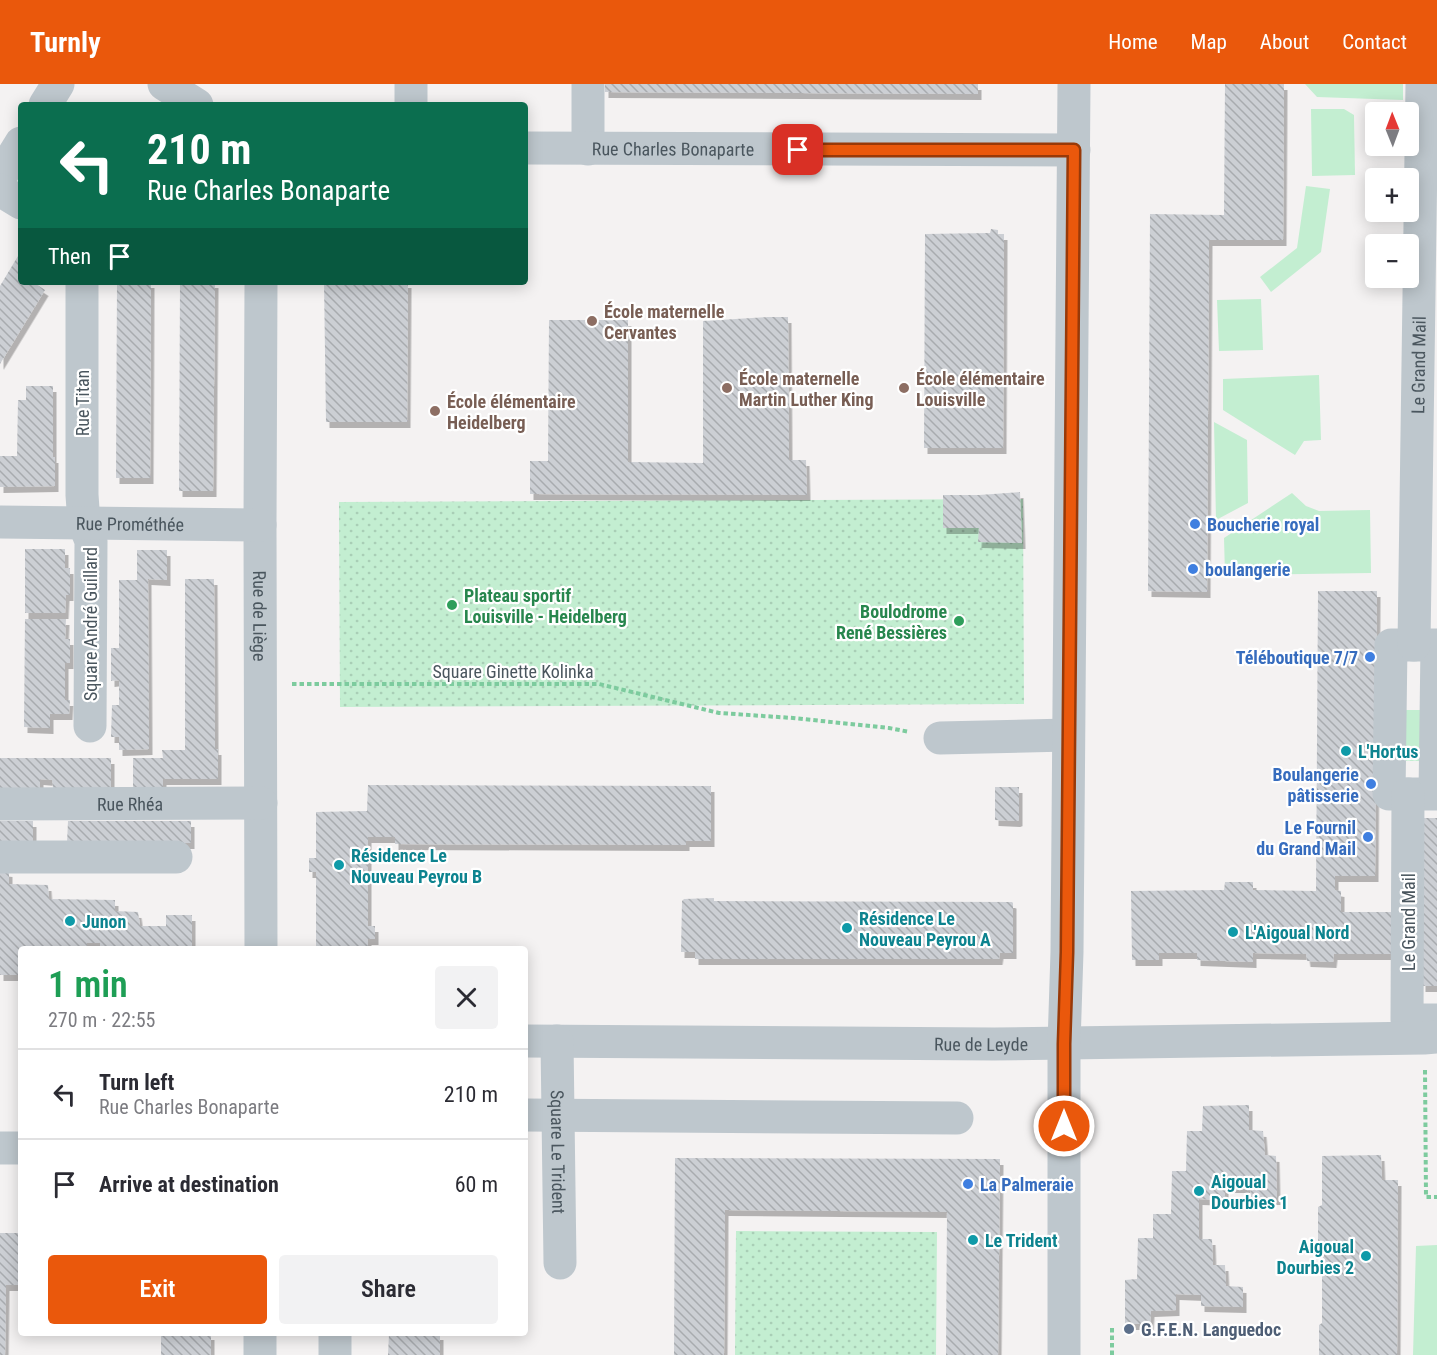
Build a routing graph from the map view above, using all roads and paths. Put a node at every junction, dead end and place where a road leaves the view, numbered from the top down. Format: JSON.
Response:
{"nodes":[{"id":1,"x":58,"y":84,"type":"edge"},
{"id":2,"x":164,"y":84,"type":"edge"},
{"id":3,"x":411,"y":84,"type":"edge"},
{"id":4,"x":588,"y":84,"type":"edge"},
{"id":5,"x":1074,"y":84,"type":"edge"},
{"id":6,"x":1422,"y":84,"type":"edge"},
{"id":7,"x":47,"y":102,"type":"edge"},
{"id":8,"x":192,"y":102,"type":"edge"},
{"id":9,"x":411,"y":102,"type":"edge"},
{"id":10,"x":18,"y":148,"type":"edge"},
{"id":11,"x":528,"y":148,"type":"edge"},
{"id":12,"x":588,"y":149,"type":"junction"},
{"id":13,"x":1074,"y":150,"type":"junction"},
{"id":14,"x":0,"y":177,"type":"edge"},
{"id":15,"x":0,"y":190,"type":"edge"},
{"id":16,"x":18,"y":201,"type":"edge"},
{"id":17,"x":82,"y":285,"type":"edge"},
{"id":18,"x":261,"y":285,"type":"edge"},
{"id":19,"x":0,"y":522,"type":"edge"},
{"id":20,"x":84,"y":523,"type":"junction"},
{"id":21,"x":260,"y":525,"type":"junction"},
{"id":22,"x":1414,"y":645,"type":"junction"},
{"id":23,"x":1437,"y":669,"type":"edge"},
{"id":24,"x":260,"y":684,"type":"junction"},
{"id":25,"x":90,"y":726,"type":"dead end"},
{"id":26,"x":1068,"y":735,"type":"junction"},
{"id":27,"x":940,"y":738,"type":"joint"},
{"id":28,"x":1408,"y":794,"type":"junction"},
{"id":29,"x":261,"y":803,"type":"junction"},
{"id":30,"x":0,"y":804,"type":"edge"},
{"id":31,"x":0,"y":857,"type":"edge"},
{"id":32,"x":176,"y":857,"type":"dead end"},
{"id":33,"x":261,"y":946,"type":"edge"},
{"id":34,"x":1433,"y":1032,"type":"edge"},
{"id":35,"x":541,"y":1041,"type":"edge"},
{"id":36,"x":1064,"y":1044,"type":"junction"},
{"id":37,"x":528,"y":1114,"type":"edge"},
{"id":38,"x":558,"y":1115,"type":"junction"},
{"id":39,"x":957,"y":1118,"type":"dead end"},
{"id":40,"x":0,"y":1148,"type":"edge"},
{"id":41,"x":18,"y":1148,"type":"edge"},
{"id":42,"x":1437,"y":1197,"type":"edge"},
{"id":43,"x":560,"y":1263,"type":"dead end"},
{"id":44,"x":1112,"y":1327,"type":"dead end"},
{"id":45,"x":260,"y":1336,"type":"edge"},
{"id":46,"x":335,"y":1336,"type":"edge"},
{"id":47,"x":260,"y":1355,"type":"edge"},
{"id":48,"x":335,"y":1355,"type":"edge"},
{"id":49,"x":1064,"y":1355,"type":"edge"},
{"id":50,"x":1112,"y":1355,"type":"edge"}],
"edges":[{"from":1,"to":7,"type":"street"},
{"from":2,"to":8,"type":"street"},
{"from":3,"to":9,"type":"street"},
{"from":4,"to":12,"type":"street"},
{"from":5,"to":13,"type":"street"},
{"from":6,"to":22,"type":"street","name":"Le Grand Mail"},
{"from":10,"to":14,"type":"street"},
{"from":11,"to":12,"type":"street","name":"Rue Charles Bonaparte"},
{"from":12,"to":13,"type":"street","name":"Rue Charles Bonaparte"},
{"from":13,"to":26,"type":"street"},
{"from":15,"to":16,"type":"street"},
{"from":17,"to":20,"type":"street","name":"Rue Titan"},
{"from":18,"to":21,"type":"street","name":"Rue de Liège"},
{"from":19,"to":20,"type":"street","name":"Rue Prométhée"},
{"from":20,"to":21,"type":"street","name":"Rue Prométhée"},
{"from":20,"to":25,"type":"street","name":"Square André Guillard"},
{"from":21,"to":24,"type":"street","name":"Rue de Liège"},
{"from":22,"to":23,"type":"street"},
{"from":22,"to":28,"type":"street"},
{"from":23,"to":28,"type":"street"},
{"from":24,"to":27,"type":"path","name":"Square Ginette Kolinka"},
{"from":24,"to":29,"type":"street","name":"Rue de Liège"},
{"from":26,"to":27,"type":"street"},
{"from":26,"to":36,"type":"street"},
{"from":28,"to":34,"type":"street","name":"Le Grand Mail"},
{"from":29,"to":30,"type":"street","name":"Rue Rhéa"},
{"from":29,"to":33,"type":"street","name":"Rue de Liège"},
{"from":31,"to":32,"type":"street"},
{"from":34,"to":36,"type":"street","name":"Rue de Leyde"},
{"from":34,"to":42,"type":"path"},
{"from":35,"to":36,"type":"street","name":"Rue de Leyde"},
{"from":35,"to":38,"type":"street","name":"Square Le Trident"},
{"from":36,"to":49,"type":"street"},
{"from":37,"to":38,"type":"street"},
{"from":38,"to":39,"type":"street"},
{"from":38,"to":43,"type":"street","name":"Square Le Trident"},
{"from":40,"to":41,"type":"street"},
{"from":44,"to":50,"type":"path"},
{"from":45,"to":47,"type":"street"},
{"from":46,"to":48,"type":"street"}]}
